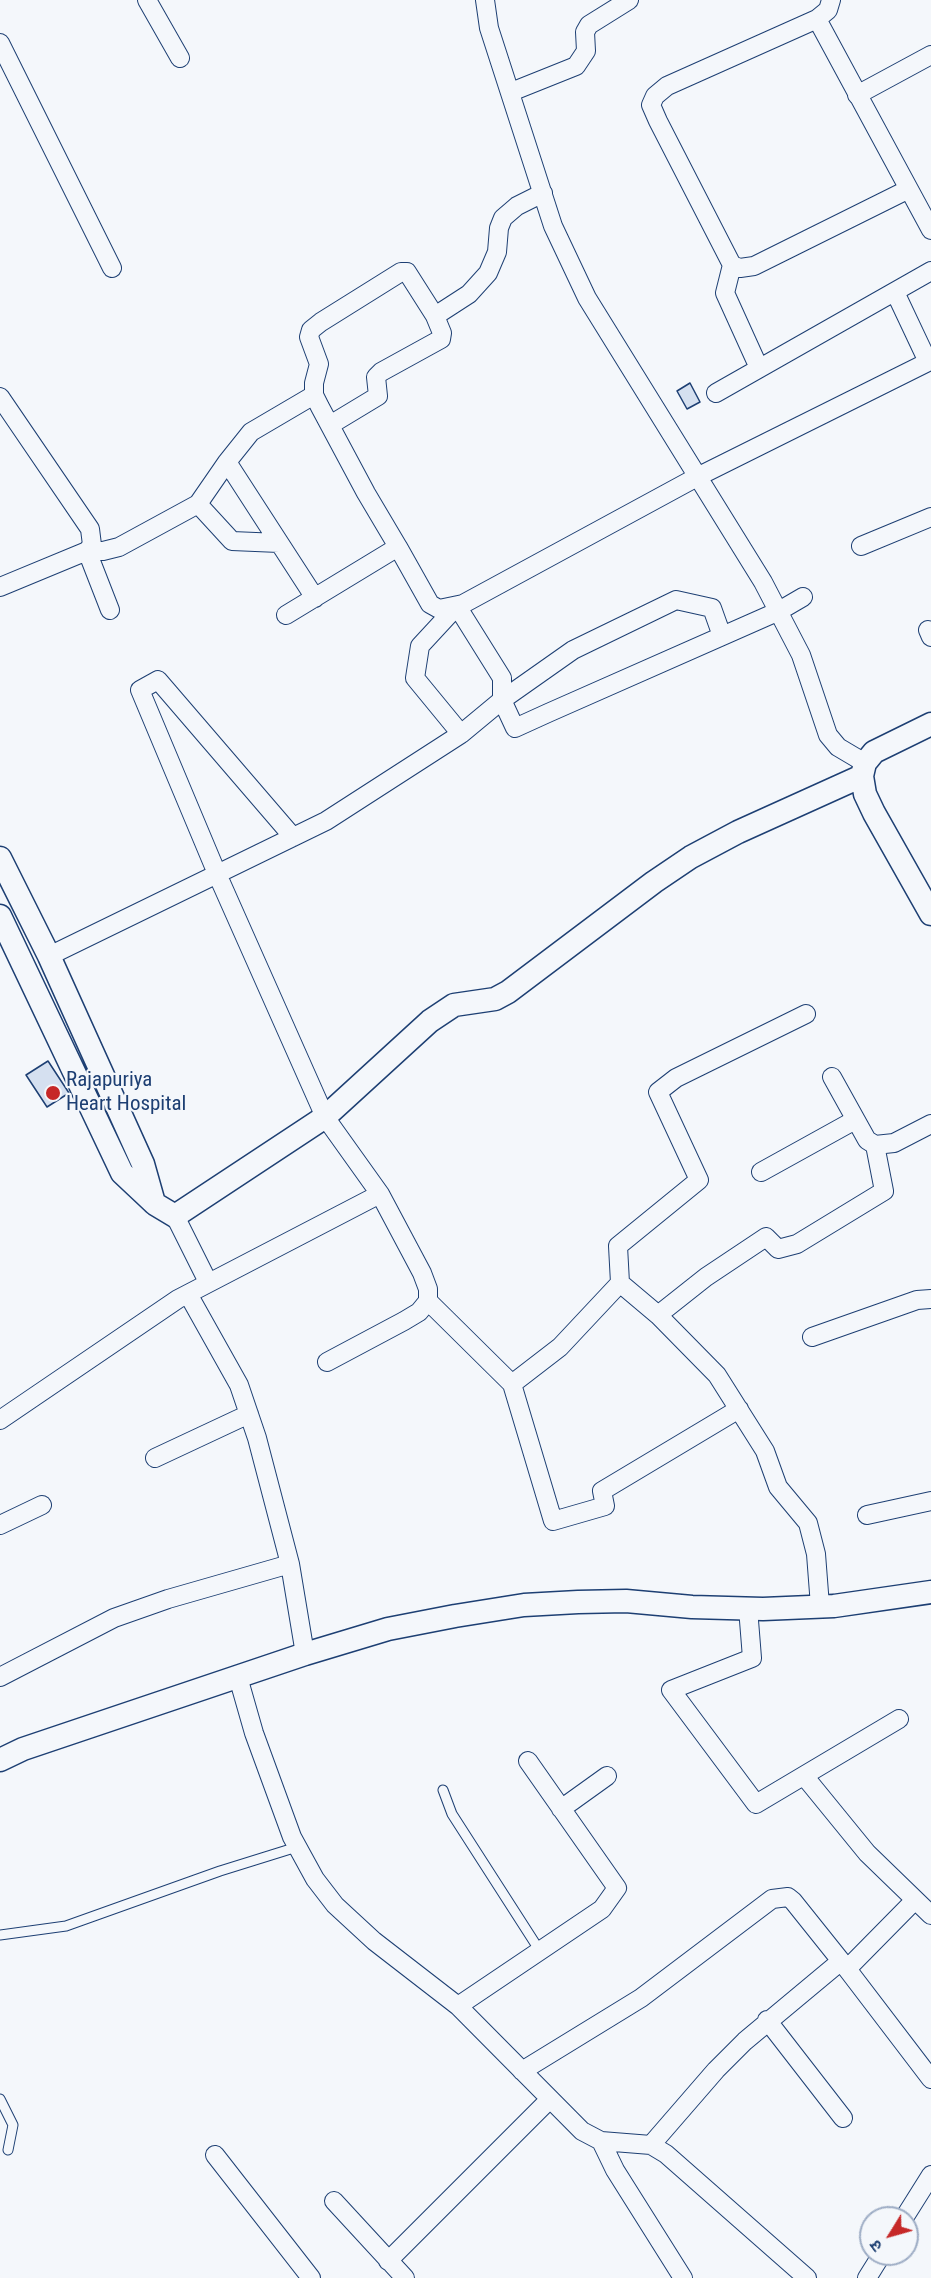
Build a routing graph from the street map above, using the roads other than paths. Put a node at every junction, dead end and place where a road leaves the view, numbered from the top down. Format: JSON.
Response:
{"nodes":[{"id":1,"x":147,"y":0,"type":"edge"},
{"id":2,"x":485,"y":0,"type":"edge"},
{"id":3,"x":629,"y":0,"type":"edge"},
{"id":4,"x":831,"y":0,"type":"edge"},
{"id":5,"x":817,"y":19,"type":"junction"},
{"id":6,"x":0,"y":43,"type":"edge"},
{"id":7,"x":931,"y":55,"type":"edge"},
{"id":8,"x":180,"y":58,"type":"dead end"},
{"id":9,"x":511,"y":92,"type":"junction"},
{"id":10,"x":857,"y":95,"type":"junction"},
{"id":11,"x":907,"y":190,"type":"junction"},
{"id":12,"x":543,"y":193,"type":"junction"},
{"id":13,"x":931,"y":230,"type":"edge"},
{"id":14,"x":732,"y":265,"type":"junction"},
{"id":15,"x":112,"y":268,"type":"dead end"},
{"id":16,"x":931,"y":271,"type":"edge"},
{"id":17,"x":895,"y":292,"type":"junction"},
{"id":18,"x":435,"y":316,"type":"junction"},
{"id":19,"x":759,"y":368,"type":"junction"},
{"id":20,"x":716,"y":393,"type":"dead end"},
{"id":21,"x":314,"y":395,"type":"junction"},
{"id":22,"x":0,"y":397,"type":"edge"},
{"id":23,"x":330,"y":425,"type":"junction"},
{"id":24,"x":227,"y":462,"type":"junction"},
{"id":25,"x":698,"y":477,"type":"junction"},
{"id":26,"x":198,"y":504,"type":"junction"},
{"id":27,"x":931,"y":517,"type":"edge"},
{"id":28,"x":279,"y":543,"type":"junction"},
{"id":29,"x":861,"y":546,"type":"dead end"},
{"id":30,"x":398,"y":547,"type":"junction"},
{"id":31,"x":87,"y":551,"type":"junction"},
{"id":32,"x":0,"y":588,"type":"edge"},
{"id":33,"x":803,"y":597,"type":"dead end"},
{"id":34,"x":315,"y":598,"type":"junction"},
{"id":35,"x":457,"y":606,"type":"junction"},
{"id":36,"x":110,"y":610,"type":"dead end"},
{"id":37,"x":779,"y":611,"type":"junction"},
{"id":38,"x":286,"y":615,"type":"dead end"},
{"id":39,"x":722,"y":636,"type":"junction"},
{"id":40,"x":502,"y":700,"type":"junction"},
{"id":41,"x":931,"y":724,"type":"edge"},
{"id":42,"x":461,"y":734,"type":"junction"},
{"id":43,"x":863,"y":770,"type":"junction"},
{"id":44,"x":293,"y":837,"type":"junction"},
{"id":45,"x":0,"y":858,"type":"edge"},
{"id":46,"x":218,"y":876,"type":"junction"},
{"id":47,"x":931,"y":914,"type":"edge"},
{"id":48,"x":0,"y":916,"type":"edge"},
{"id":49,"x":49,"y":957,"type":"junction"},
{"id":50,"x":806,"y":1014,"type":"dead end"},
{"id":51,"x":832,"y":1077,"type":"dead end"},
{"id":52,"x":325,"y":1117,"type":"junction"},
{"id":53,"x":855,"y":1120,"type":"junction"},
{"id":54,"x":931,"y":1125,"type":"edge"},
{"id":55,"x":875,"y":1145,"type":"junction"},
{"id":56,"x":761,"y":1172,"type":"dead end"},
{"id":57,"x":380,"y":1194,"type":"junction"},
{"id":58,"x":155,"y":1204,"type":"junction"},
{"id":59,"x":175,"y":1216,"type":"junction"},
{"id":60,"x":208,"y":1282,"type":"junction"},
{"id":61,"x":620,"y":1283,"type":"junction"},
{"id":62,"x":188,"y":1294,"type":"junction"},
{"id":63,"x":931,"y":1299,"type":"edge"},
{"id":64,"x":428,"y":1301,"type":"junction"},
{"id":65,"x":658,"y":1315,"type":"junction"},
{"id":66,"x":812,"y":1337,"type":"dead end"},
{"id":67,"x":327,"y":1362,"type":"dead end"},
{"id":68,"x":512,"y":1384,"type":"junction"},
{"id":69,"x":739,"y":1410,"type":"junction"},
{"id":70,"x":249,"y":1414,"type":"junction"},
{"id":71,"x":0,"y":1420,"type":"edge"},
{"id":72,"x":156,"y":1458,"type":"dead end"},
{"id":73,"x":931,"y":1501,"type":"edge"},
{"id":74,"x":42,"y":1505,"type":"dead end"},
{"id":75,"x":867,"y":1515,"type":"dead end"},
{"id":76,"x":0,"y":1526,"type":"edge"},
{"id":77,"x":290,"y":1564,"type":"junction"},
{"id":78,"x":931,"y":1592,"type":"edge"},
{"id":79,"x":820,"y":1606,"type":"junction"},
{"id":80,"x":748,"y":1608,"type":"junction"},
{"id":81,"x":305,"y":1654,"type":"junction"},
{"id":82,"x":0,"y":1677,"type":"edge"},
{"id":83,"x":238,"y":1677,"type":"junction"},
{"id":84,"x":899,"y":1719,"type":"dead end"},
{"id":85,"x":0,"y":1760,"type":"edge"},
{"id":86,"x":528,"y":1761,"type":"dead end"},
{"id":87,"x":607,"y":1776,"type":"dead end"},
{"id":88,"x":805,"y":1777,"type":"junction"},
{"id":89,"x":443,"y":1790,"type":"dead end"},
{"id":90,"x":561,"y":1809,"type":"junction"},
{"id":91,"x":297,"y":1847,"type":"junction"},
{"id":92,"x":915,"y":1900,"type":"junction"},
{"id":93,"x":931,"y":1916,"type":"edge"},
{"id":94,"x":0,"y":1935,"type":"edge"},
{"id":95,"x":540,"y":1951,"type":"junction"},
{"id":96,"x":844,"y":1965,"type":"junction"},
{"id":97,"x":458,"y":2006,"type":"junction"},
{"id":98,"x":767,"y":2020,"type":"junction"},
{"id":99,"x":522,"y":2072,"type":"junction"},
{"id":100,"x":931,"y":2079,"type":"edge"},
{"id":101,"x":0,"y":2099,"type":"edge"},
{"id":102,"x":549,"y":2100,"type":"junction"},
{"id":103,"x":843,"y":2118,"type":"dead end"},
{"id":104,"x":601,"y":2141,"type":"junction"},
{"id":105,"x":651,"y":2145,"type":"junction"},
{"id":106,"x":8,"y":2150,"type":"dead end"},
{"id":107,"x":215,"y":2155,"type":"dead end"},
{"id":108,"x":931,"y":2175,"type":"edge"},
{"id":109,"x":334,"y":2201,"type":"dead end"},
{"id":110,"x":912,"y":2206,"type":"edge"},
{"id":111,"x":388,"y":2261,"type":"junction"},
{"id":112,"x":310,"y":2278,"type":"edge"},
{"id":113,"x":405,"y":2278,"type":"edge"},
{"id":114,"x":683,"y":2278,"type":"edge"},
{"id":115,"x":807,"y":2278,"type":"edge"}],
"edges":[{"from":1,"to":8,"type":"street"},
{"from":2,"to":9,"type":"street"},
{"from":3,"to":9,"type":"street"},
{"from":4,"to":5,"type":"street"},
{"from":5,"to":10,"type":"street"},
{"from":5,"to":14,"type":"street"},
{"from":6,"to":15,"type":"street"},
{"from":7,"to":10,"type":"street"},
{"from":9,"to":12,"type":"street"},
{"from":10,"to":11,"type":"street"},
{"from":11,"to":13,"type":"street"},
{"from":11,"to":14,"type":"street"},
{"from":12,"to":18,"type":"street"},
{"from":12,"to":25,"type":"street"},
{"from":14,"to":19,"type":"street"},
{"from":16,"to":17,"type":"street"},
{"from":17,"to":19,"type":"street"},
{"from":17,"to":25,"type":"street"},
{"from":18,"to":21,"type":"street"},
{"from":18,"to":23,"type":"street"},
{"from":19,"to":20,"type":"street"},
{"from":21,"to":23,"type":"street"},
{"from":21,"to":24,"type":"street"},
{"from":22,"to":31,"type":"street"},
{"from":23,"to":30,"type":"street"},
{"from":24,"to":26,"type":"street"},
{"from":24,"to":28,"type":"street"},
{"from":25,"to":35,"type":"street"},
{"from":25,"to":37,"type":"street"},
{"from":26,"to":28,"type":"street"},
{"from":26,"to":31,"type":"street"},
{"from":27,"to":29,"type":"street"},
{"from":28,"to":34,"type":"street"},
{"from":30,"to":34,"type":"street"},
{"from":30,"to":35,"type":"street"},
{"from":31,"to":32,"type":"street"},
{"from":31,"to":36,"type":"street"},
{"from":33,"to":37,"type":"street"},
{"from":34,"to":38,"type":"street"},
{"from":35,"to":40,"type":"street"},
{"from":35,"to":42,"type":"street"},
{"from":37,"to":39,"type":"street"},
{"from":37,"to":43,"type":"street"},
{"from":39,"to":40,"type":"street"},
{"from":39,"to":40,"type":"street"},
{"from":40,"to":42,"type":"street"},
{"from":41,"to":43,"type":"street"},
{"from":42,"to":44,"type":"street"},
{"from":43,"to":47,"type":"street"},
{"from":43,"to":52,"type":"street"},
{"from":44,"to":46,"type":"street"},
{"from":44,"to":46,"type":"street"},
{"from":45,"to":49,"type":"street"},
{"from":46,"to":49,"type":"street"},
{"from":46,"to":52,"type":"street"},
{"from":48,"to":58,"type":"street"},
{"from":49,"to":58,"type":"street"},
{"from":50,"to":61,"type":"street"},
{"from":51,"to":53,"type":"street"},
{"from":52,"to":57,"type":"street"},
{"from":52,"to":59,"type":"street"},
{"from":53,"to":55,"type":"street"},
{"from":53,"to":56,"type":"street"},
{"from":54,"to":55,"type":"street"},
{"from":55,"to":65,"type":"street"},
{"from":57,"to":60,"type":"street"},
{"from":57,"to":64,"type":"street"},
{"from":58,"to":59,"type":"street"},
{"from":59,"to":60,"type":"street"},
{"from":60,"to":62,"type":"street"},
{"from":61,"to":65,"type":"street"},
{"from":61,"to":68,"type":"street"},
{"from":62,"to":70,"type":"street"},
{"from":62,"to":71,"type":"street"},
{"from":63,"to":66,"type":"street"},
{"from":64,"to":67,"type":"street"},
{"from":64,"to":68,"type":"street"},
{"from":65,"to":69,"type":"street"},
{"from":68,"to":69,"type":"street"},
{"from":69,"to":79,"type":"street"},
{"from":70,"to":72,"type":"street"},
{"from":70,"to":77,"type":"street"},
{"from":73,"to":75,"type":"street"},
{"from":74,"to":76,"type":"street"},
{"from":77,"to":81,"type":"street"},
{"from":77,"to":82,"type":"street"},
{"from":78,"to":79,"type":"street"},
{"from":79,"to":80,"type":"street"},
{"from":80,"to":81,"type":"street"},
{"from":80,"to":88,"type":"street"},
{"from":81,"to":83,"type":"street"},
{"from":83,"to":85,"type":"street"},
{"from":83,"to":91,"type":"street"},
{"from":84,"to":88,"type":"street"},
{"from":86,"to":90,"type":"street"},
{"from":87,"to":90,"type":"street"},
{"from":88,"to":92,"type":"street"},
{"from":89,"to":95,"type":"lane"},
{"from":90,"to":95,"type":"street"},
{"from":91,"to":94,"type":"lane"},
{"from":91,"to":97,"type":"street"},
{"from":92,"to":93,"type":"street"},
{"from":92,"to":96,"type":"street"},
{"from":95,"to":97,"type":"street"},
{"from":96,"to":98,"type":"street"},
{"from":96,"to":99,"type":"street"},
{"from":96,"to":100,"type":"street"},
{"from":97,"to":99,"type":"street"},
{"from":98,"to":103,"type":"street"},
{"from":98,"to":105,"type":"street"},
{"from":99,"to":102,"type":"street"},
{"from":101,"to":106,"type":"lane"},
{"from":102,"to":104,"type":"street"},
{"from":102,"to":111,"type":"street"},
{"from":104,"to":105,"type":"street"},
{"from":104,"to":114,"type":"street"},
{"from":105,"to":115,"type":"street"},
{"from":107,"to":112,"type":"street"},
{"from":108,"to":110,"type":"street"},
{"from":109,"to":111,"type":"street"},
{"from":111,"to":113,"type":"street"}]}
